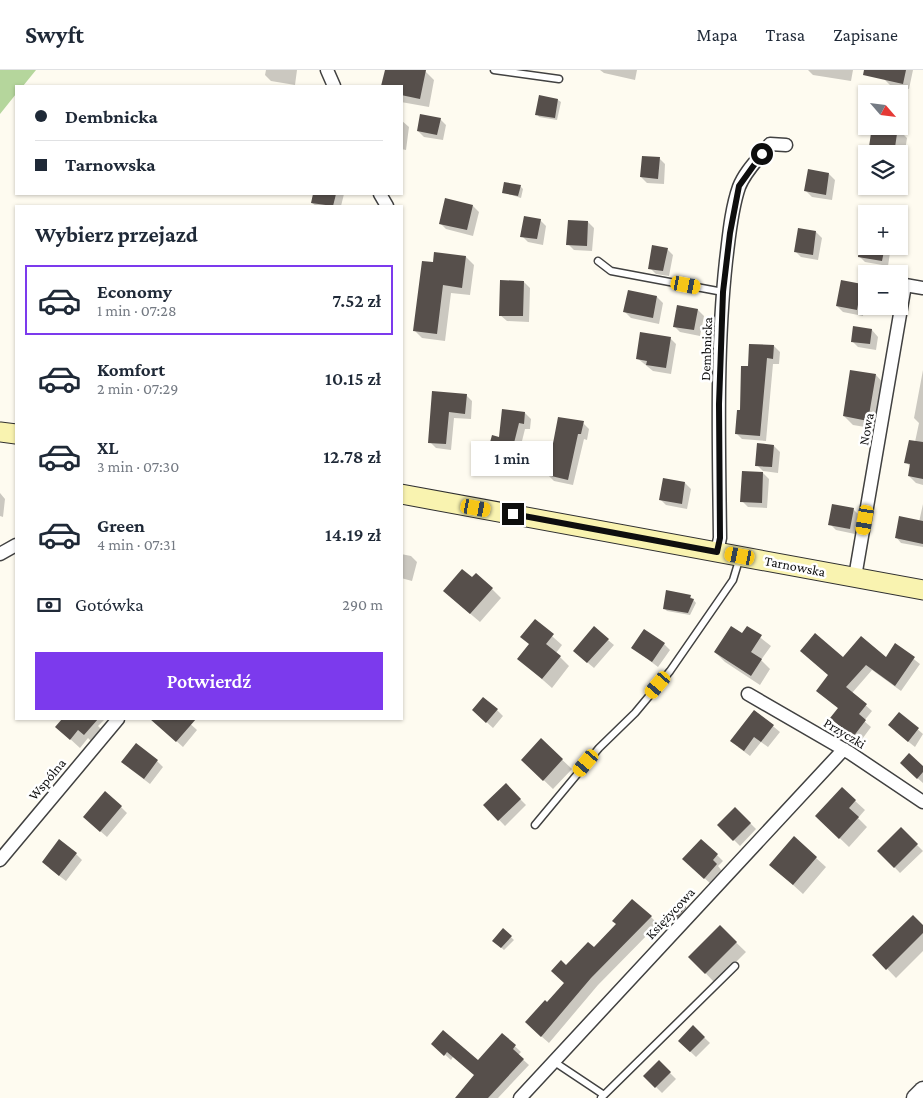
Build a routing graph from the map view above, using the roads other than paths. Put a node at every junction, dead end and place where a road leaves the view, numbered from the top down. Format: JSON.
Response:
{"nodes":[{"id":1,"x":328,"y":70,"type":"edge"},
{"id":2,"x":494,"y":70,"type":"edge"},
{"id":3,"x":559,"y":79,"type":"dead end"},
{"id":4,"x":334,"y":85,"type":"edge"},
{"id":5,"x":786,"y":145,"type":"dead end"},
{"id":6,"x":598,"y":261,"type":"dead end"},
{"id":7,"x":923,"y":288,"type":"edge"},
{"id":8,"x":723,"y":292,"type":"junction"},
{"id":9,"x":0,"y":432,"type":"edge"},
{"id":10,"x":15,"y":434,"type":"edge"},
{"id":11,"x":403,"y":494,"type":"edge"},
{"id":12,"x":15,"y":546,"type":"edge"},
{"id":13,"x":717,"y":552,"type":"junction"},
{"id":14,"x":0,"y":554,"type":"edge"},
{"id":15,"x":740,"y":556,"type":"junction"},
{"id":16,"x":855,"y":577,"type":"junction"},
{"id":17,"x":923,"y":590,"type":"edge"},
{"id":18,"x":748,"y":694,"type":"dead end"},
{"id":19,"x":117,"y":720,"type":"edge"},
{"id":20,"x":844,"y":750,"type":"junction"},
{"id":21,"x":923,"y":802,"type":"edge"},
{"id":22,"x":536,"y":825,"type":"dead end"},
{"id":23,"x":0,"y":860,"type":"edge"},
{"id":24,"x":735,"y":966,"type":"dead end"},
{"id":25,"x":552,"y":1060,"type":"junction"},
{"id":26,"x":923,"y":1090,"type":"edge"},
{"id":27,"x":602,"y":1096,"type":"edge"},
{"id":28,"x":520,"y":1098,"type":"edge"},
{"id":29,"x":915,"y":1098,"type":"edge"}],
"edges":[{"from":1,"to":4,"type":"street"},
{"from":2,"to":3,"type":"lane"},
{"from":5,"to":8,"type":"street","name":"Dembnicka"},
{"from":6,"to":8,"type":"lane"},
{"from":7,"to":16,"type":"street","name":"Nowa"},
{"from":8,"to":13,"type":"street","name":"Dembnicka"},
{"from":9,"to":10,"type":"main road"},
{"from":11,"to":13,"type":"main road","name":"Tarnowska"},
{"from":12,"to":14,"type":"street"},
{"from":13,"to":15,"type":"main road","name":"Tarnowska"},
{"from":15,"to":16,"type":"main road","name":"Tarnowska"},
{"from":15,"to":22,"type":"lane"},
{"from":16,"to":17,"type":"main road","name":"Tarnowska"},
{"from":18,"to":20,"type":"street","name":"Przyczki"},
{"from":19,"to":23,"type":"street","name":"Wspólna"},
{"from":20,"to":21,"type":"street","name":"Przyczki"},
{"from":20,"to":25,"type":"street","name":"Księżycowa"},
{"from":24,"to":27,"type":"lane"},
{"from":25,"to":27,"type":"lane"},
{"from":25,"to":28,"type":"street","name":"Księżycowa"},
{"from":26,"to":29,"type":"street"}]}
